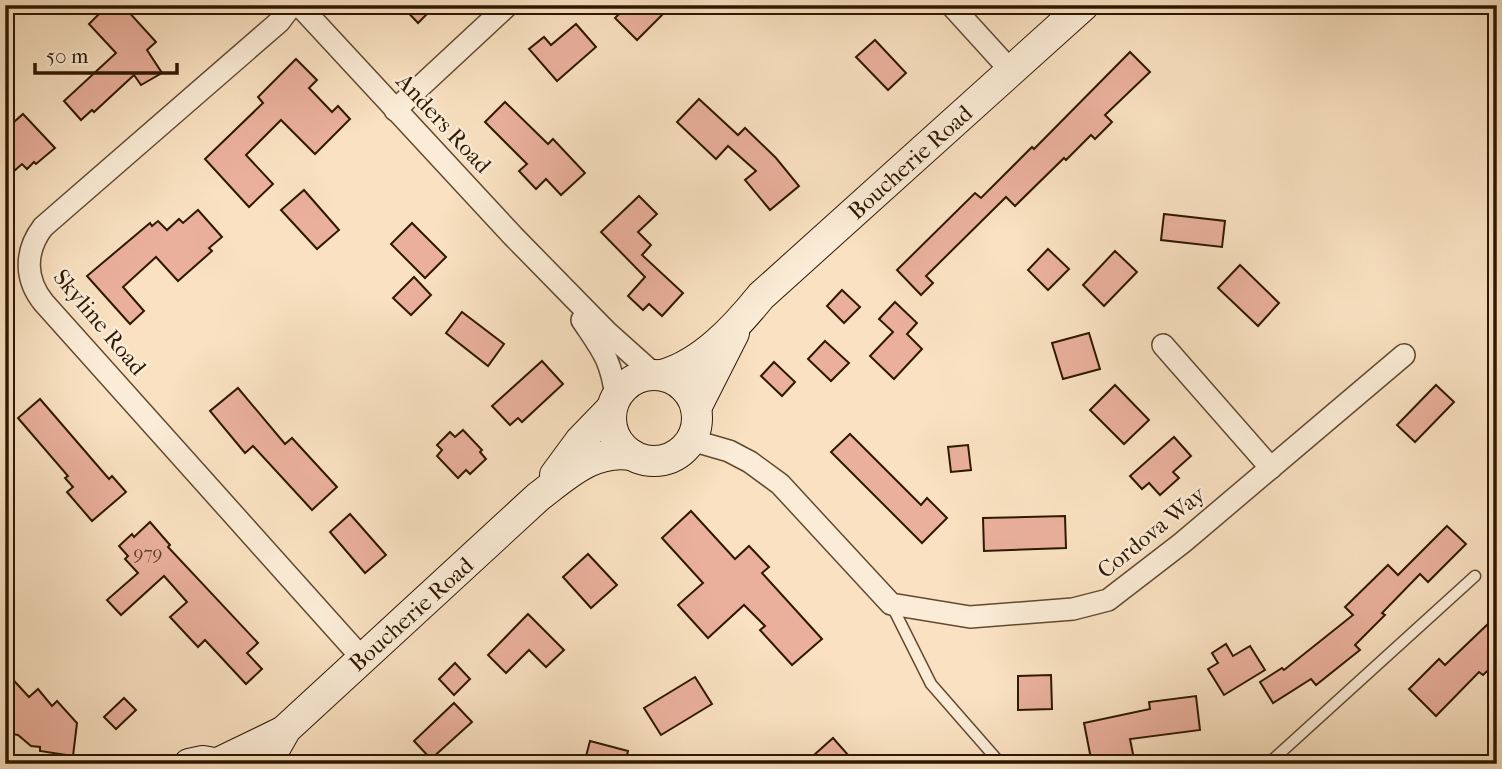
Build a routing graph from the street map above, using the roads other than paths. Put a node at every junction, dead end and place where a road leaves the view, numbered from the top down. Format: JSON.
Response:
{"nodes":[{"id":1,"x":292,"y":5,"type":"edge"},
{"id":2,"x":299,"y":5,"type":"edge"},
{"id":3,"x":508,"y":5,"type":"edge"},
{"id":4,"x":951,"y":5,"type":"edge"},
{"id":5,"x":1084,"y":5,"type":"edge"},
{"id":6,"x":1011,"y":71,"type":"junction"},
{"id":7,"x":396,"y":110,"type":"junction"},
{"id":8,"x":552,"y":274,"type":"junction"},
{"id":9,"x":739,"y":322,"type":"junction"},
{"id":10,"x":1163,"y":345,"type":"dead end"},
{"id":11,"x":1404,"y":355,"type":"dead end"},
{"id":12,"x":658,"y":375,"type":"junction"},
{"id":13,"x":614,"y":403,"type":"junction"},
{"id":14,"x":696,"y":408,"type":"junction"},
{"id":15,"x":691,"y":440,"type":"junction"},
{"id":16,"x":632,"y":455,"type":"junction"},
{"id":17,"x":1271,"y":468,"type":"junction"},
{"id":18,"x":538,"y":497,"type":"junction"},
{"id":19,"x":1475,"y":576,"type":"dead end"},
{"id":20,"x":891,"y":604,"type":"junction"},
{"id":21,"x":362,"y":658,"type":"junction"},
{"id":22,"x":284,"y":731,"type":"junction"},
{"id":23,"x":218,"y":763,"type":"edge"},
{"id":24,"x":189,"y":764,"type":"edge"},
{"id":25,"x":266,"y":764,"type":"edge"},
{"id":26,"x":1001,"y":764,"type":"edge"},
{"id":27,"x":1268,"y":764,"type":"edge"}],
"edges":[{"from":1,"to":21,"type":"street","name":"Skyline Road"},
{"from":2,"to":7,"type":"street","name":"Anders Road"},
{"from":3,"to":7,"type":"street"},
{"from":4,"to":6,"type":"street"},
{"from":5,"to":6,"type":"main road","name":"Boucherie Road"},
{"from":6,"to":9,"type":"main road","name":"Boucherie Road"},
{"from":7,"to":8,"type":"street","name":"Anders Road"},
{"from":8,"to":12,"type":"street","name":"Anders Road"},
{"from":8,"to":13,"type":"street","name":"Anders Road"},
{"from":9,"to":12,"type":"main road","name":"Boucherie Road"},
{"from":9,"to":14,"type":"main road","name":"Boucherie Road"},
{"from":10,"to":17,"type":"street"},
{"from":11,"to":17,"type":"street","name":"Cordova Way"},
{"from":12,"to":13,"type":"main road"},
{"from":12,"to":14,"type":"main road"},
{"from":13,"to":16,"type":"main road"},
{"from":13,"to":18,"type":"main road","name":"Boucherie Road"},
{"from":14,"to":15,"type":"main road"},
{"from":15,"to":16,"type":"main road"},
{"from":15,"to":20,"type":"street"},
{"from":16,"to":18,"type":"main road","name":"Boucherie Road"},
{"from":17,"to":20,"type":"street","name":"Cordova Way"},
{"from":18,"to":21,"type":"main road","name":"Boucherie Road"},
{"from":19,"to":27,"type":"lane"},
{"from":20,"to":26,"type":"lane"},
{"from":21,"to":22,"type":"main road","name":"Boucherie Road"},
{"from":22,"to":23,"type":"main road","name":"Boucherie Road"},
{"from":22,"to":25,"type":"main road","name":"Boucherie Road"},
{"from":23,"to":24,"type":"main road","name":"Boucherie Road"}]}
